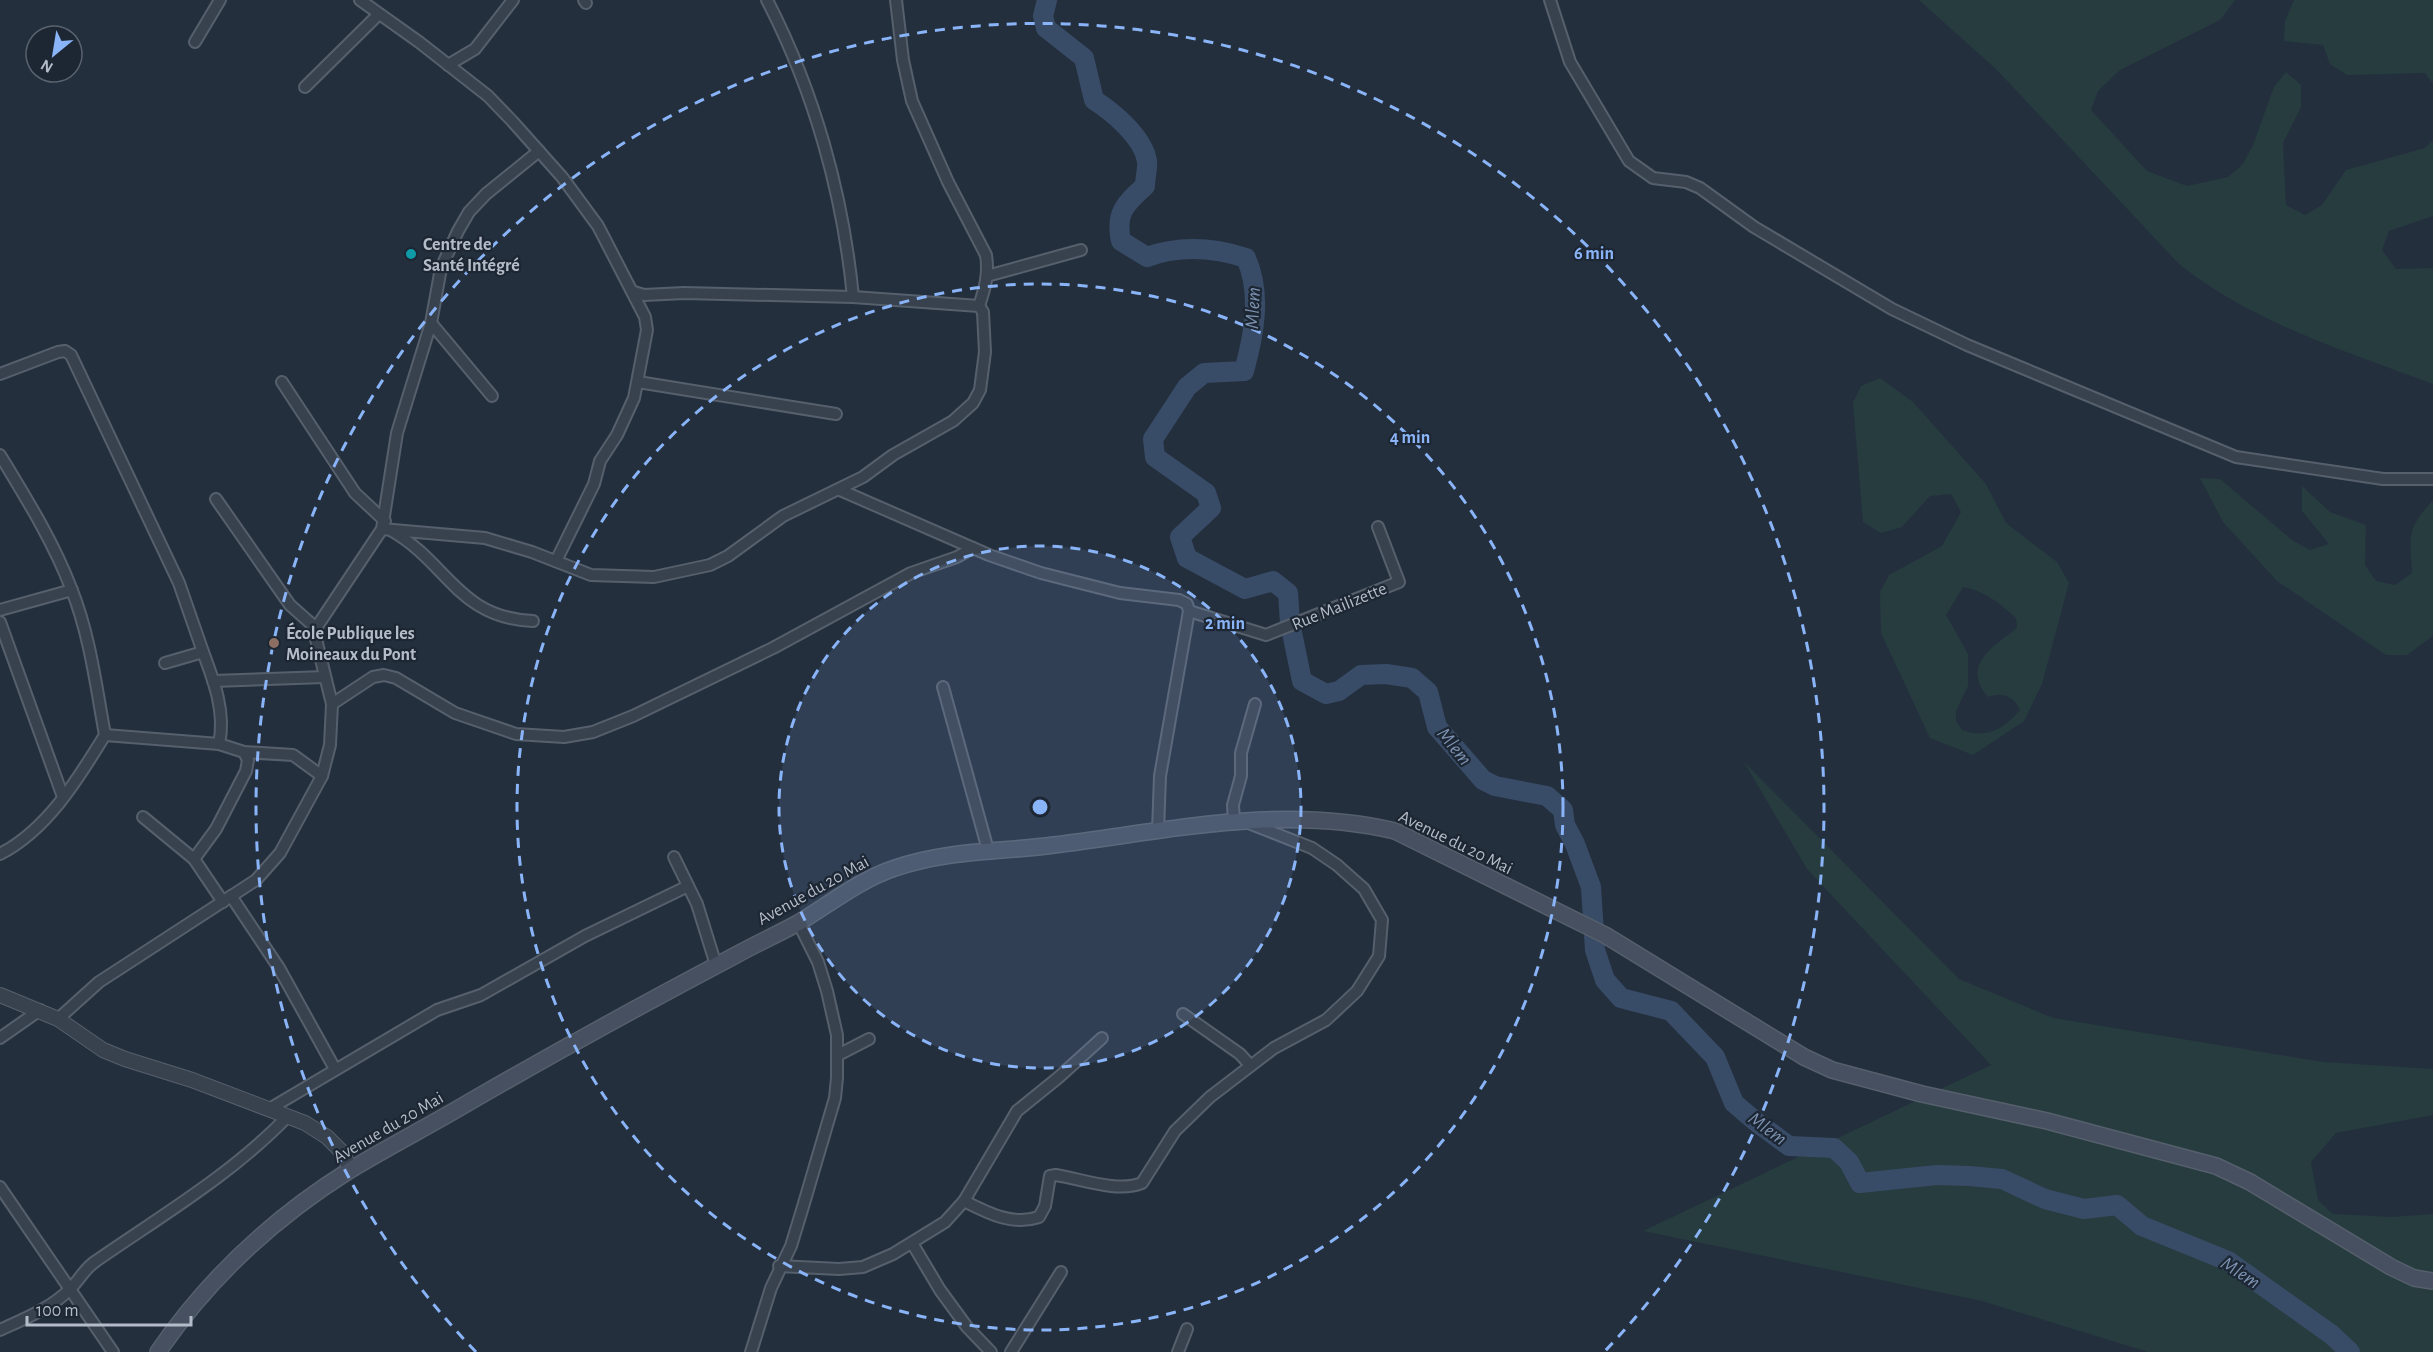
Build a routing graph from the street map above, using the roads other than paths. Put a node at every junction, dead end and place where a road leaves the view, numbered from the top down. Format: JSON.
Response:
{"nodes":[{"id":1,"x":219,"y":0,"type":"edge"},
{"id":2,"x":360,"y":0,"type":"edge"},
{"id":3,"x":513,"y":0,"type":"edge"},
{"id":4,"x":767,"y":0,"type":"edge"},
{"id":5,"x":896,"y":0,"type":"edge"},
{"id":6,"x":1550,"y":0,"type":"edge"},
{"id":7,"x":379,"y":14,"type":"junction"},
{"id":8,"x":195,"y":42,"type":"dead end"},
{"id":9,"x":448,"y":65,"type":"junction"},
{"id":10,"x":305,"y":87,"type":"dead end"},
{"id":11,"x":539,"y":151,"type":"junction"},
{"id":12,"x":1081,"y":250,"type":"dead end"},
{"id":13,"x":987,"y":276,"type":"junction"},
{"id":14,"x":634,"y":292,"type":"junction"},
{"id":15,"x":853,"y":297,"type":"junction"},
{"id":16,"x":979,"y":306,"type":"junction"},
{"id":17,"x":431,"y":323,"type":"junction"},
{"id":18,"x":0,"y":374,"type":"edge"},
{"id":19,"x":282,"y":382,"type":"dead end"},
{"id":20,"x":638,"y":382,"type":"junction"},
{"id":21,"x":492,"y":396,"type":"dead end"},
{"id":22,"x":836,"y":414,"type":"dead end"},
{"id":23,"x":0,"y":455,"type":"edge"},
{"id":24,"x":2433,"y":479,"type":"edge"},
{"id":25,"x":840,"y":490,"type":"junction"},
{"id":26,"x":216,"y":500,"type":"dead end"},
{"id":27,"x":386,"y":526,"type":"junction"},
{"id":28,"x":1378,"y":527,"type":"dead end"},
{"id":29,"x":973,"y":548,"type":"junction"},
{"id":30,"x":556,"y":561,"type":"junction"},
{"id":31,"x":72,"y":590,"type":"junction"},
{"id":32,"x":0,"y":610,"type":"edge"},
{"id":33,"x":1190,"y":611,"type":"junction"},
{"id":34,"x":533,"y":621,"type":"dead end"},
{"id":35,"x":0,"y":622,"type":"edge"},
{"id":36,"x":316,"y":628,"type":"junction"},
{"id":37,"x":203,"y":652,"type":"junction"},
{"id":38,"x":165,"y":663,"type":"dead end"},
{"id":39,"x":325,"y":677,"type":"junction"},
{"id":40,"x":213,"y":681,"type":"junction"},
{"id":41,"x":943,"y":687,"type":"dead end"},
{"id":42,"x":333,"y":704,"type":"junction"},
{"id":43,"x":1255,"y":704,"type":"dead end"},
{"id":44,"x":105,"y":735,"type":"junction"},
{"id":45,"x":219,"y":744,"type":"junction"},
{"id":46,"x":244,"y":752,"type":"junction"},
{"id":47,"x":322,"y":776,"type":"junction"},
{"id":48,"x":63,"y":797,"type":"junction"},
{"id":49,"x":144,"y":817,"type":"dead end"},
{"id":50,"x":1238,"y":821,"type":"junction"},
{"id":51,"x":1158,"y":831,"type":"junction"},
{"id":52,"x":988,"y":850,"type":"junction"},
{"id":53,"x":0,"y":854,"type":"edge"},
{"id":54,"x":674,"y":856,"type":"dead end"},
{"id":55,"x":194,"y":859,"type":"junction"},
{"id":56,"x":686,"y":887,"type":"junction"},
{"id":57,"x":227,"y":899,"type":"junction"},
{"id":58,"x":798,"y":922,"type":"junction"},
{"id":59,"x":716,"y":965,"type":"junction"},
{"id":60,"x":0,"y":995,"type":"edge"},
{"id":61,"x":40,"y":1011,"type":"junction"},
{"id":62,"x":1183,"y":1014,"type":"dead end"},
{"id":63,"x":58,"y":1019,"type":"junction"},
{"id":64,"x":0,"y":1038,"type":"edge"},
{"id":65,"x":1102,"y":1038,"type":"dead end"},
{"id":66,"x":869,"y":1039,"type":"dead end"},
{"id":67,"x":838,"y":1055,"type":"junction"},
{"id":68,"x":1249,"y":1064,"type":"junction"},
{"id":69,"x":335,"y":1069,"type":"junction"},
{"id":70,"x":271,"y":1108,"type":"junction"},
{"id":71,"x":287,"y":1118,"type":"junction"},
{"id":72,"x":351,"y":1170,"type":"junction"},
{"id":73,"x":0,"y":1187,"type":"edge"},
{"id":74,"x":964,"y":1201,"type":"junction"},
{"id":75,"x":912,"y":1243,"type":"junction"},
{"id":76,"x":779,"y":1266,"type":"junction"},
{"id":77,"x":1061,"y":1272,"type":"dead end"},
{"id":78,"x":2433,"y":1281,"type":"edge"},
{"id":79,"x":71,"y":1288,"type":"junction"},
{"id":80,"x":1187,"y":1329,"type":"dead end"},
{"id":81,"x":0,"y":1330,"type":"edge"},
{"id":82,"x":113,"y":1352,"type":"edge"},
{"id":83,"x":158,"y":1352,"type":"edge"},
{"id":84,"x":751,"y":1352,"type":"edge"},
{"id":85,"x":991,"y":1352,"type":"edge"},
{"id":86,"x":1011,"y":1352,"type":"edge"},
{"id":87,"x":1178,"y":1352,"type":"edge"}],
"edges":[{"from":1,"to":8,"type":"street"},
{"from":2,"to":7,"type":"street"},
{"from":3,"to":9,"type":"street"},
{"from":4,"to":15,"type":"street"},
{"from":5,"to":13,"type":"street"},
{"from":6,"to":24,"type":"street"},
{"from":7,"to":9,"type":"street"},
{"from":7,"to":10,"type":"street"},
{"from":9,"to":11,"type":"street"},
{"from":11,"to":14,"type":"street"},
{"from":11,"to":17,"type":"street"},
{"from":12,"to":13,"type":"street"},
{"from":13,"to":16,"type":"street"},
{"from":14,"to":15,"type":"street"},
{"from":14,"to":20,"type":"street"},
{"from":15,"to":16,"type":"street"},
{"from":16,"to":25,"type":"street"},
{"from":17,"to":21,"type":"street"},
{"from":17,"to":27,"type":"street"},
{"from":18,"to":37,"type":"street"},
{"from":19,"to":27,"type":"street"},
{"from":20,"to":22,"type":"street"},
{"from":20,"to":30,"type":"street"},
{"from":23,"to":31,"type":"street"},
{"from":25,"to":29,"type":"street"},
{"from":25,"to":30,"type":"street"},
{"from":26,"to":36,"type":"street"},
{"from":27,"to":30,"type":"street"},
{"from":27,"to":34,"type":"street"},
{"from":27,"to":36,"type":"street"},
{"from":28,"to":33,"type":"street","name":"Rue Mailizette"},
{"from":29,"to":33,"type":"street"},
{"from":29,"to":42,"type":"street"},
{"from":31,"to":32,"type":"street"},
{"from":31,"to":44,"type":"street"},
{"from":33,"to":51,"type":"street"},
{"from":35,"to":48,"type":"street"},
{"from":36,"to":39,"type":"street"},
{"from":37,"to":38,"type":"street"},
{"from":37,"to":40,"type":"street"},
{"from":39,"to":40,"type":"street"},
{"from":39,"to":42,"type":"street"},
{"from":40,"to":45,"type":"street"},
{"from":41,"to":52,"type":"street"},
{"from":42,"to":47,"type":"street"},
{"from":43,"to":50,"type":"street"},
{"from":44,"to":45,"type":"street"},
{"from":44,"to":48,"type":"street"},
{"from":45,"to":46,"type":"street"},
{"from":46,"to":47,"type":"street"},
{"from":46,"to":55,"type":"street"},
{"from":47,"to":57,"type":"street"},
{"from":48,"to":53,"type":"street"},
{"from":49,"to":55,"type":"street"},
{"from":50,"to":51,"type":"main road","name":"Avenue du 20 Mai"},
{"from":50,"to":68,"type":"street"},
{"from":50,"to":78,"type":"main road","name":"Avenue du 20 Mai"},
{"from":51,"to":52,"type":"main road","name":"Avenue du 20 Mai"},
{"from":52,"to":58,"type":"main road","name":"Avenue du 20 Mai"},
{"from":54,"to":56,"type":"street"},
{"from":55,"to":57,"type":"street"},
{"from":56,"to":59,"type":"street"},
{"from":56,"to":69,"type":"street"},
{"from":57,"to":63,"type":"street"},
{"from":57,"to":69,"type":"street"},
{"from":58,"to":59,"type":"main road","name":"Avenue du 20 Mai"},
{"from":58,"to":67,"type":"street"},
{"from":59,"to":72,"type":"main road","name":"Avenue du 20 Mai"},
{"from":60,"to":61,"type":"street"},
{"from":61,"to":63,"type":"street"},
{"from":61,"to":64,"type":"street"},
{"from":62,"to":68,"type":"street"},
{"from":63,"to":70,"type":"street"},
{"from":65,"to":74,"type":"street"},
{"from":66,"to":67,"type":"street"},
{"from":67,"to":76,"type":"street"},
{"from":68,"to":74,"type":"street"},
{"from":69,"to":70,"type":"street"},
{"from":70,"to":71,"type":"street"},
{"from":71,"to":72,"type":"street"},
{"from":71,"to":79,"type":"street"},
{"from":72,"to":83,"type":"main road","name":"Avenue du 20 Mai"},
{"from":73,"to":79,"type":"street"},
{"from":74,"to":75,"type":"street"},
{"from":75,"to":76,"type":"street"},
{"from":75,"to":85,"type":"street"},
{"from":76,"to":84,"type":"street"},
{"from":77,"to":86,"type":"street"},
{"from":79,"to":81,"type":"street"},
{"from":79,"to":82,"type":"street"},
{"from":80,"to":87,"type":"street"}]}
